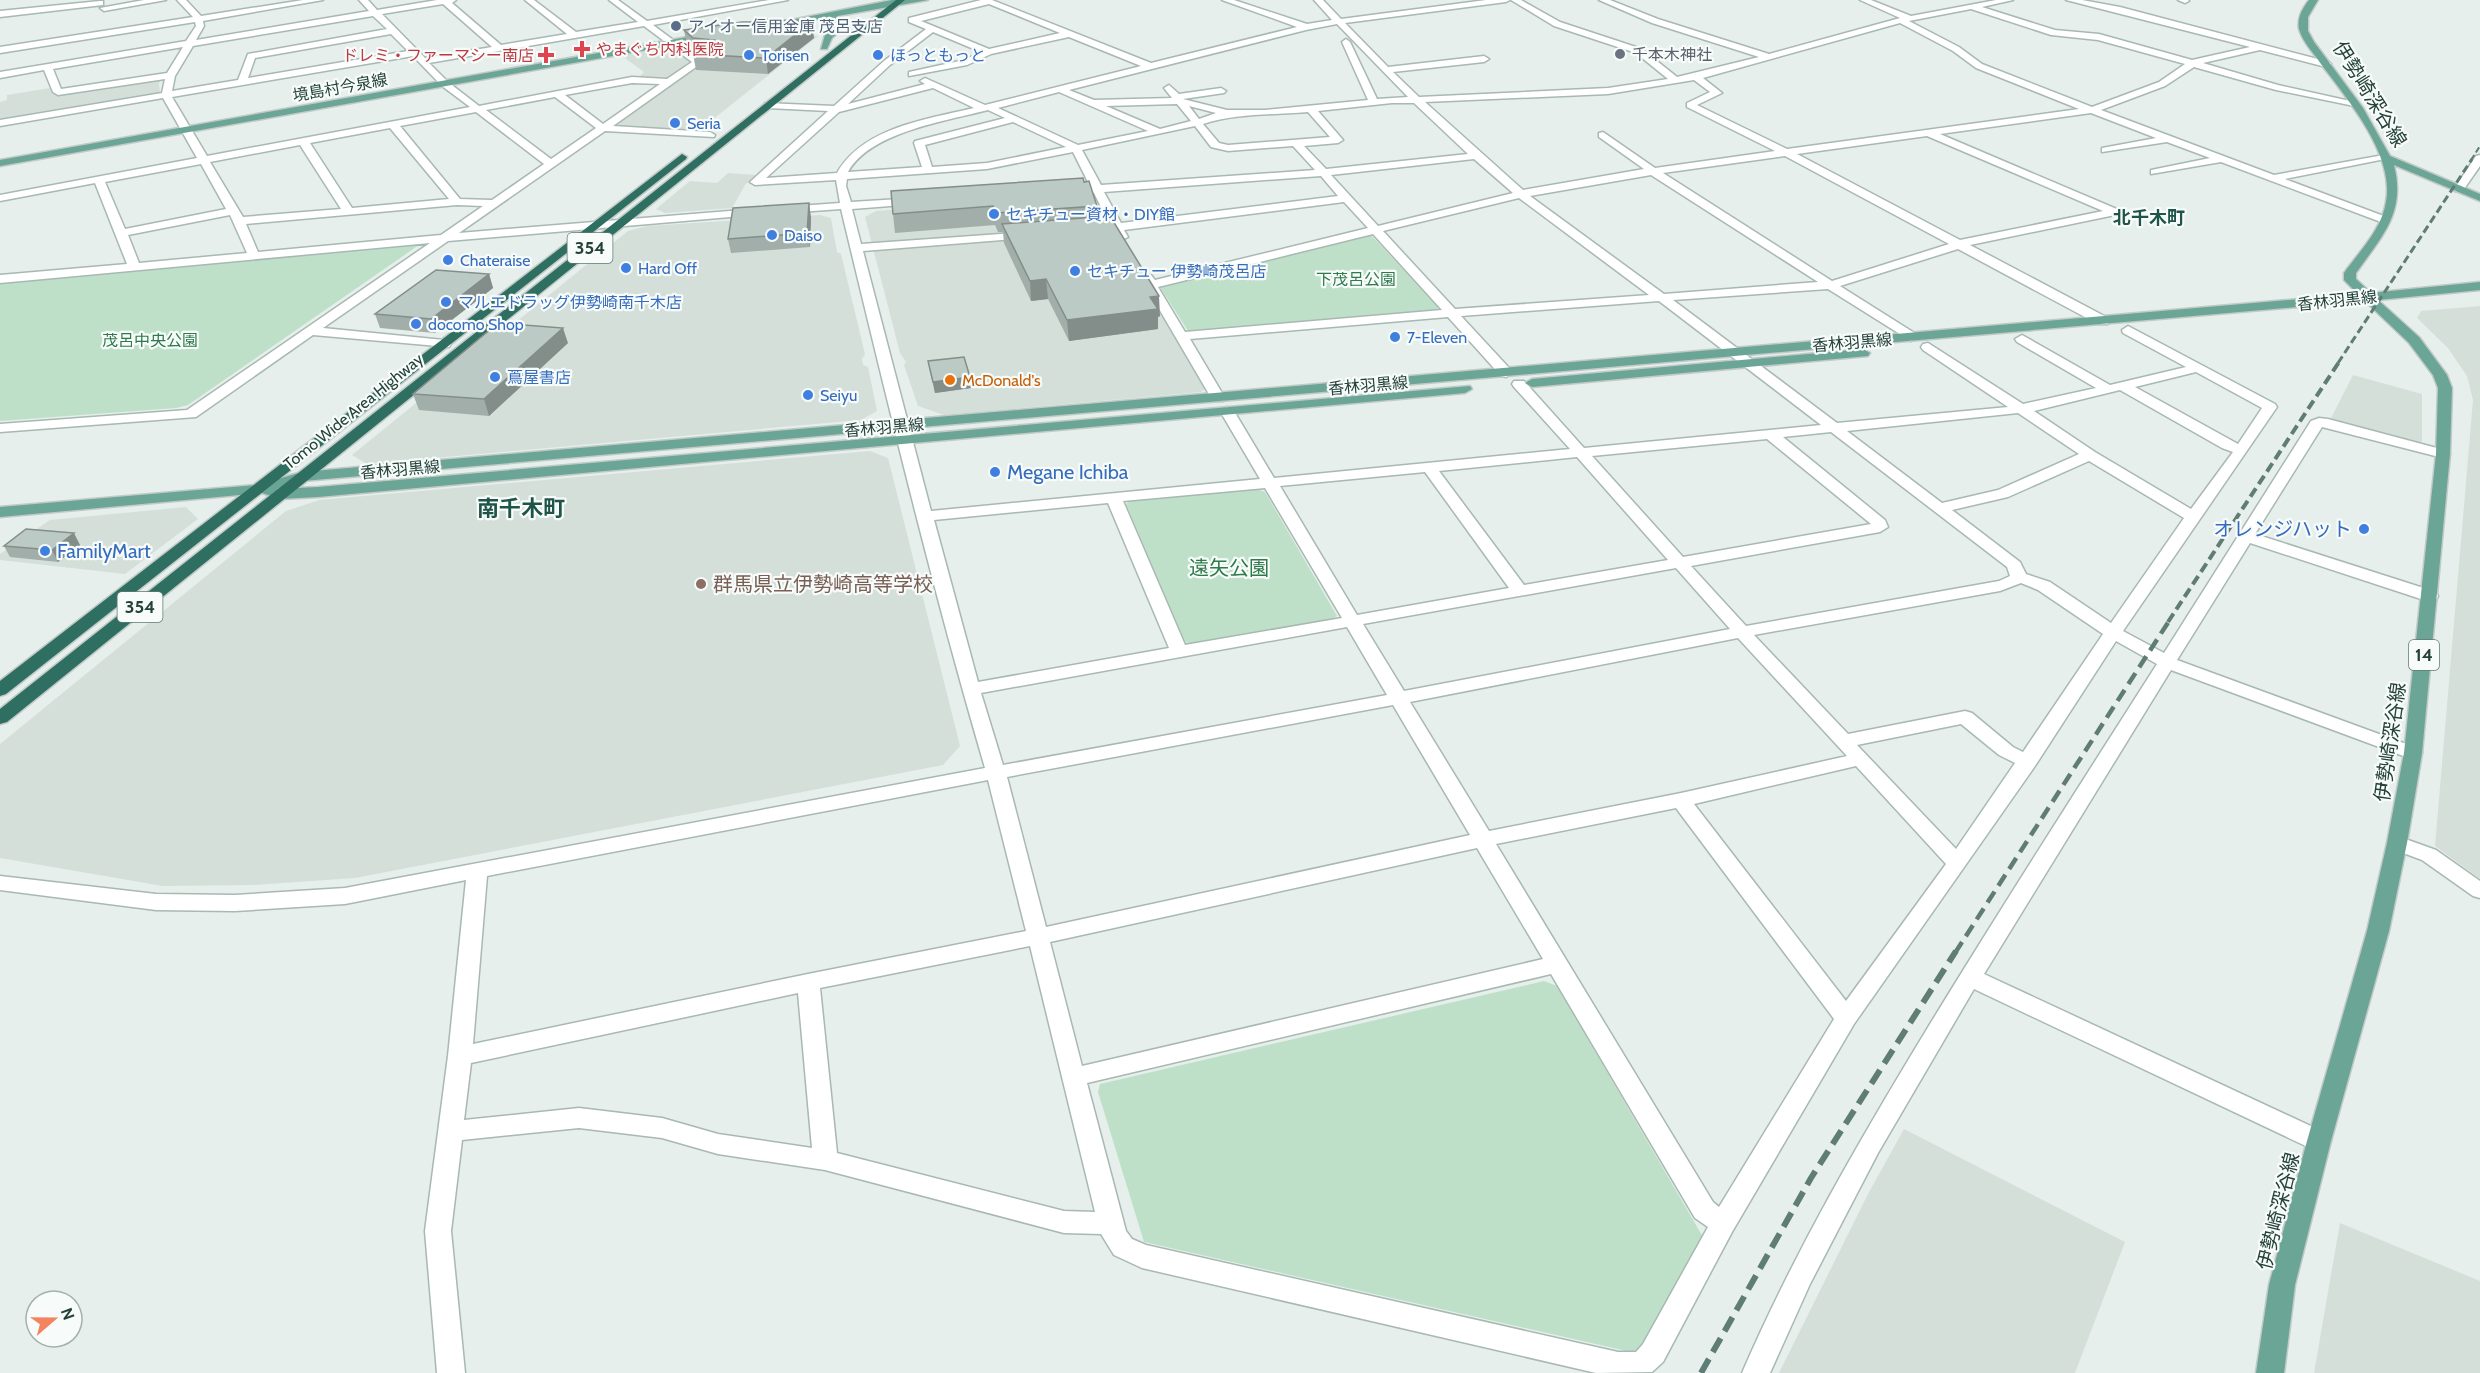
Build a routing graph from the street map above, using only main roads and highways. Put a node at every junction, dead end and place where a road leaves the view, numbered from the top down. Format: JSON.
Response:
{"nodes":[{"id":1,"x":924,"y":0,"type":"edge"},
{"id":2,"x":2314,"y":0,"type":"edge"},
{"id":3,"x":890,"y":3,"type":"edge"},
{"id":4,"x":778,"y":27,"type":"junction"},
{"id":5,"x":720,"y":36,"type":"edge"},
{"id":6,"x":824,"y":47,"type":"junction"},
{"id":7,"x":746,"y":107,"type":"dead end"},
{"id":8,"x":715,"y":132,"type":"road end"},
{"id":9,"x":2386,"y":157,"type":"junction"},
{"id":10,"x":0,"y":163,"type":"edge"},
{"id":11,"x":2480,"y":198,"type":"edge"},
{"id":12,"x":2480,"y":286,"type":"edge"},
{"id":13,"x":2480,"y":299,"type":"edge"},
{"id":14,"x":2373,"y":303,"type":"junction"},
{"id":15,"x":1222,"y":404,"type":"junction"},
{"id":16,"x":903,"y":433,"type":"junction"},
{"id":17,"x":302,"y":477,"type":"junction"},
{"id":18,"x":258,"y":489,"type":"junction"},
{"id":19,"x":280,"y":494,"type":"junction"},
{"id":20,"x":0,"y":512,"type":"edge"},
{"id":21,"x":0,"y":690,"type":"edge"},
{"id":22,"x":0,"y":718,"type":"edge"},
{"id":23,"x":2270,"y":1373,"type":"edge"}],
"edges":[{"from":1,"to":3,"type":"main road"},
{"from":2,"to":9,"type":"main road","name":"伊勢崎深谷線","number":"14"},
{"from":3,"to":4,"type":"main road"},
{"from":3,"to":4,"type":"main road"},
{"from":3,"to":6,"type":"highway"},
{"from":3,"to":17,"type":"highway","name":"Tomo Wide Area Highway","number":"354"},
{"from":4,"to":6,"type":"main road"},
{"from":5,"to":10,"type":"main road","name":"境島村今泉線"},
{"from":6,"to":7,"type":"highway"},
{"from":8,"to":18,"type":"highway","name":"Tomo Wide Area Highway","number":"354"},
{"from":9,"to":11,"type":"main road"},
{"from":9,"to":14,"type":"main road","name":"伊勢崎深谷線","number":"14"},
{"from":12,"to":14,"type":"main road","name":"香林羽黒線"},
{"from":13,"to":14,"type":"main road","name":"香林羽黒線"},
{"from":14,"to":15,"type":"main road","name":"香林羽黒線"},
{"from":14,"to":15,"type":"main road","name":"香林羽黒線"},
{"from":14,"to":23,"type":"main road","name":"伊勢崎深谷線","number":"14"},
{"from":15,"to":16,"type":"main road","name":"香林羽黒線"},
{"from":16,"to":17,"type":"main road","name":"香林羽黒線"},
{"from":16,"to":19,"type":"main road","name":"香林羽黒線"},
{"from":17,"to":18,"type":"main road","name":"香林羽黒線"},
{"from":17,"to":19,"type":"highway","name":"Tomo Wide Area Highway","number":"354"},
{"from":18,"to":19,"type":"main road","name":"香林羽黒線"},
{"from":18,"to":20,"type":"main road","name":"香林羽黒線"},
{"from":18,"to":21,"type":"highway","name":"Tomo Wide Area Highway","number":"354"},
{"from":19,"to":22,"type":"highway","name":"Tomo Wide Area Highway","number":"354"}]}
